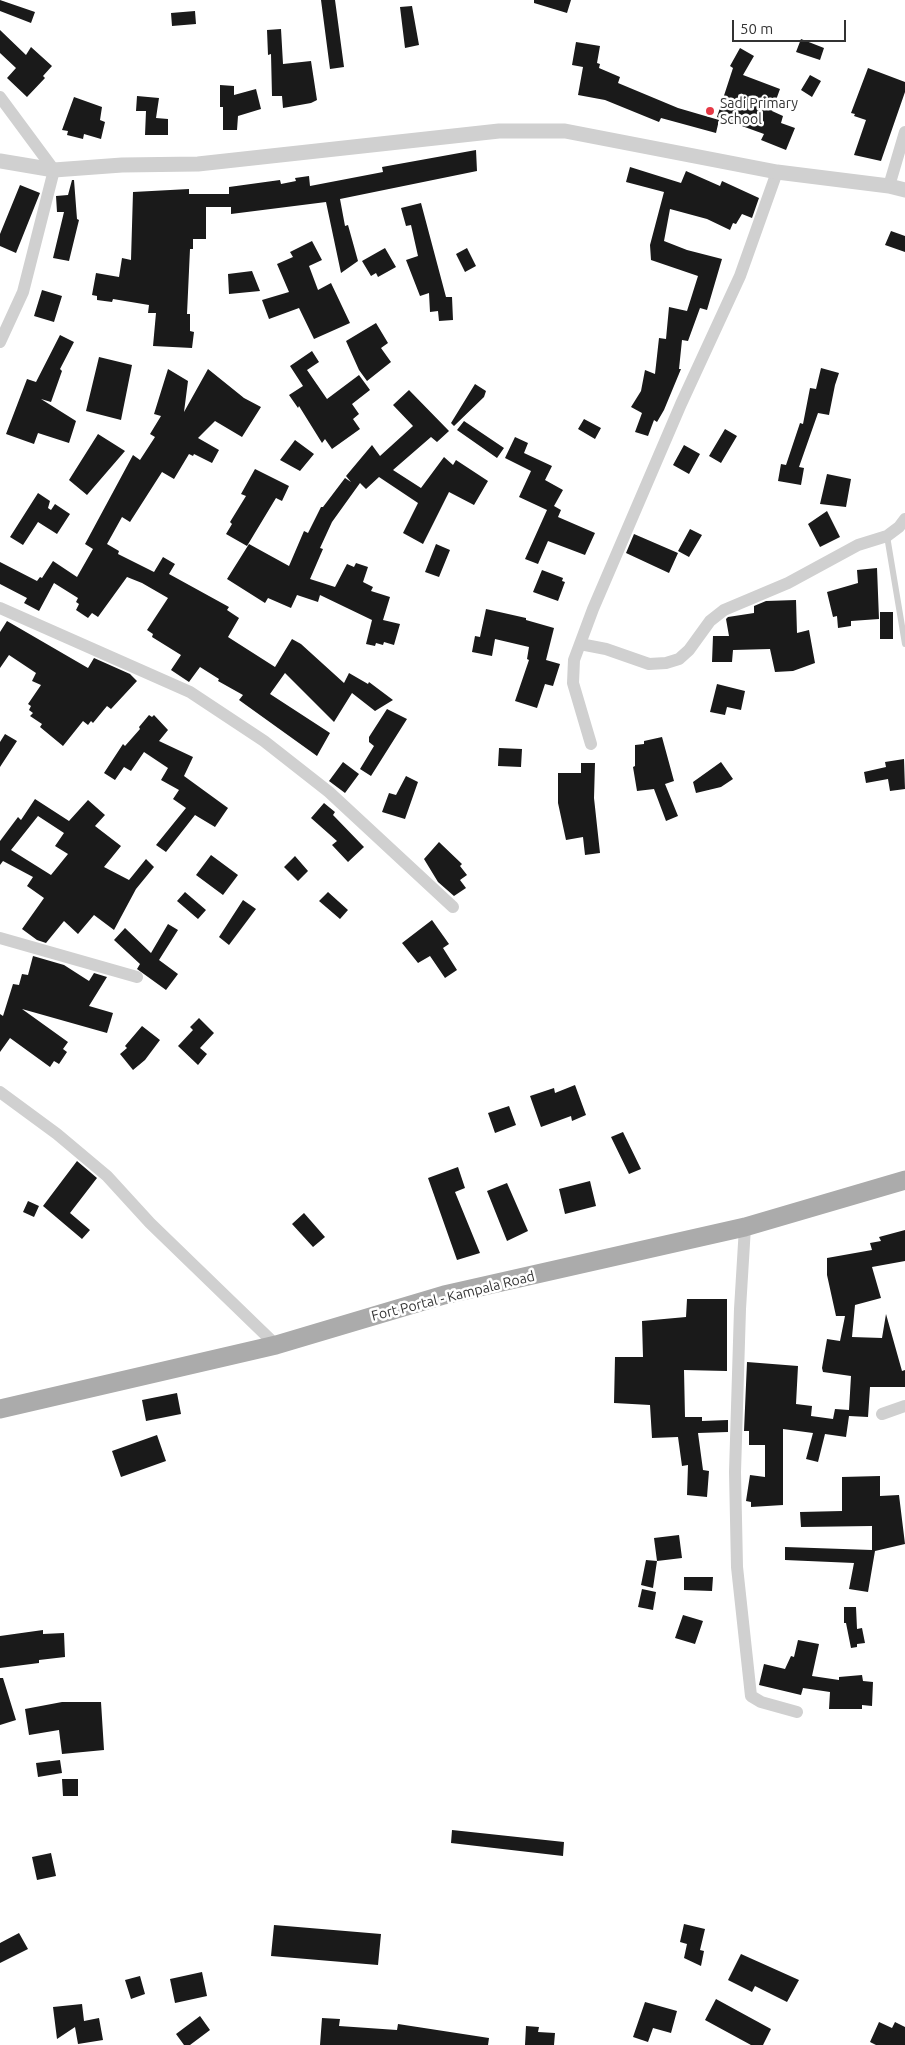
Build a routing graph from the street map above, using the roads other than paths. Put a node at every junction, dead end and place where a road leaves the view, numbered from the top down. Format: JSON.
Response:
{"nodes":[{"id":1,"x":0,"y":97,"type":"edge"},
{"id":2,"x":905,"y":132,"type":"edge"},
{"id":3,"x":0,"y":161,"type":"edge"},
{"id":4,"x":54,"y":170,"type":"junction"},
{"id":5,"x":777,"y":172,"type":"junction"},
{"id":6,"x":889,"y":186,"type":"junction"},
{"id":7,"x":905,"y":190,"type":"edge"},
{"id":8,"x":0,"y":342,"type":"edge"},
{"id":9,"x":905,"y":519,"type":"edge"},
{"id":10,"x":887,"y":536,"type":"junction"},
{"id":11,"x":0,"y":608,"type":"edge"},
{"id":12,"x":580,"y":644,"type":"junction"},
{"id":13,"x":905,"y":644,"type":"edge"},
{"id":14,"x":591,"y":744,"type":"dead end"},
{"id":15,"x":453,"y":907,"type":"dead end"},
{"id":16,"x":0,"y":938,"type":"edge"},
{"id":17,"x":137,"y":977,"type":"dead end"},
{"id":18,"x":0,"y":1092,"type":"edge"},
{"id":19,"x":905,"y":1180,"type":"edge"},
{"id":20,"x":746,"y":1227,"type":"junction"},
{"id":21,"x":276,"y":1345,"type":"junction"},
{"id":22,"x":905,"y":1406,"type":"edge"},
{"id":23,"x":0,"y":1409,"type":"edge"},
{"id":24,"x":882,"y":1414,"type":"dead end"},
{"id":25,"x":797,"y":1712,"type":"dead end"}],
"edges":[{"from":1,"to":4,"type":"street"},
{"from":2,"to":6,"type":"street"},
{"from":3,"to":4,"type":"street"},
{"from":4,"to":5,"type":"street"},
{"from":4,"to":8,"type":"street"},
{"from":5,"to":6,"type":"street"},
{"from":5,"to":12,"type":"street"},
{"from":6,"to":7,"type":"street"},
{"from":9,"to":10,"type":"street"},
{"from":10,"to":12,"type":"street"},
{"from":10,"to":13,"type":"lane"},
{"from":11,"to":15,"type":"street"},
{"from":12,"to":14,"type":"street"},
{"from":16,"to":17,"type":"street"},
{"from":18,"to":21,"type":"street"},
{"from":19,"to":20,"type":"main road","name":"Fort Portal - Kampala Road"},
{"from":20,"to":21,"type":"main road","name":"Fort Portal - Kampala Road"},
{"from":20,"to":25,"type":"street"},
{"from":21,"to":23,"type":"main road","name":"Fort Portal - Kampala Road"},
{"from":22,"to":24,"type":"street"}]}
